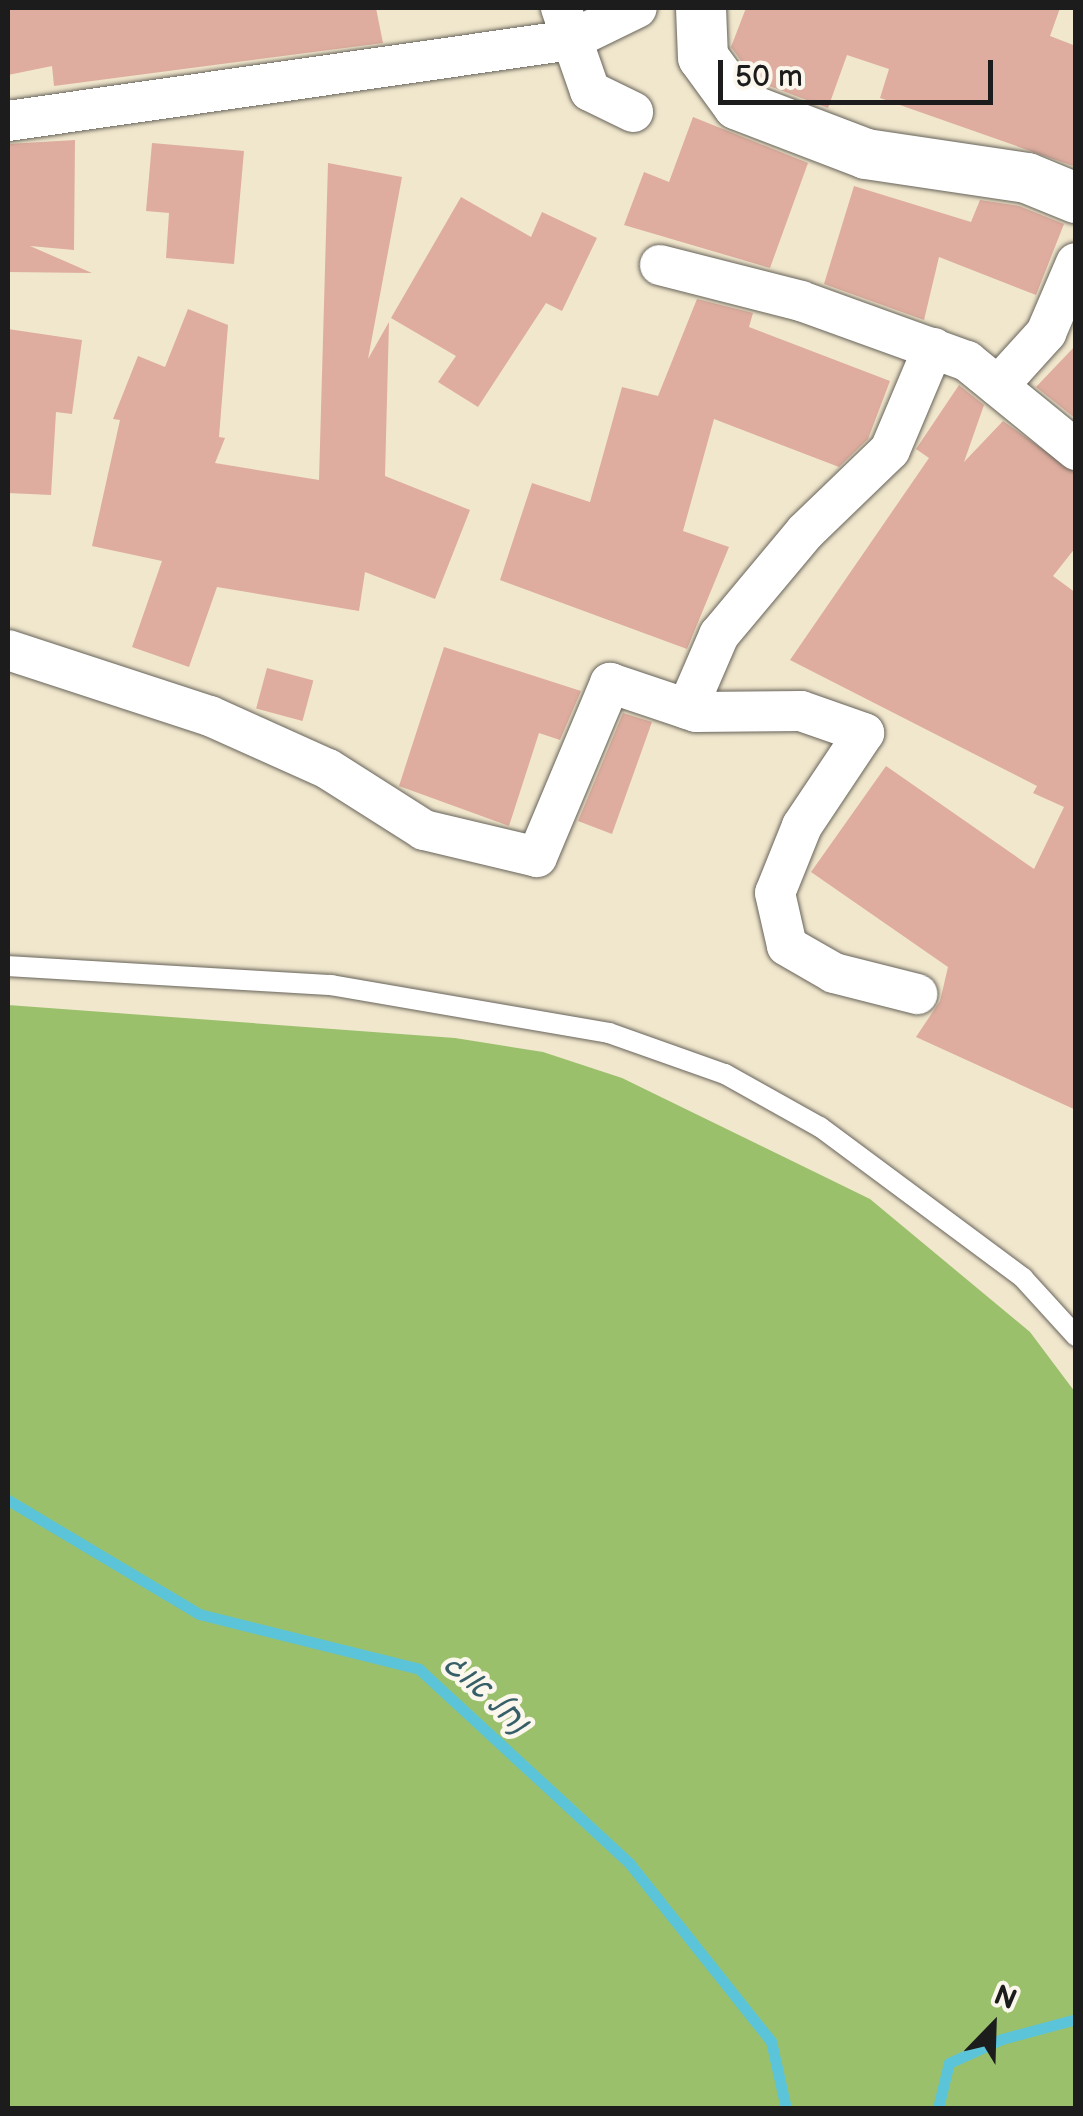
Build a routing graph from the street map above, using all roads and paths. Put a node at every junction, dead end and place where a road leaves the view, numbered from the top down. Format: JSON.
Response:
{"nodes":[{"id":1,"x":638,"y":8,"type":"edge"},
{"id":2,"x":702,"y":8,"type":"edge"},
{"id":3,"x":566,"y":24,"type":"edge"},
{"id":4,"x":634,"y":112,"type":"dead end"},
{"id":5,"x":8,"y":121,"type":"edge"},
{"id":6,"x":1076,"y":198,"type":"edge"},
{"id":7,"x":1076,"y":263,"type":"edge"},
{"id":8,"x":660,"y":265,"type":"dead end"},
{"id":9,"x":933,"y":348,"type":"junction"},
{"id":10,"x":998,"y":386,"type":"junction"},
{"id":11,"x":1076,"y":450,"type":"edge"},
{"id":12,"x":8,"y":650,"type":"edge"},
{"id":13,"x":687,"y":709,"type":"junction"},
{"id":14,"x":8,"y":966,"type":"edge"},
{"id":15,"x":917,"y":994,"type":"dead end"},
{"id":16,"x":1076,"y":1336,"type":"edge"}],
"edges":[{"from":1,"to":3,"type":"street"},
{"from":2,"to":6,"type":"street"},
{"from":3,"to":4,"type":"street"},
{"from":3,"to":5,"type":"street"},
{"from":7,"to":10,"type":"street"},
{"from":8,"to":9,"type":"street"},
{"from":9,"to":10,"type":"street"},
{"from":9,"to":13,"type":"street"},
{"from":10,"to":11,"type":"street"},
{"from":12,"to":13,"type":"street"},
{"from":13,"to":15,"type":"street"},
{"from":14,"to":16,"type":"lane"}]}
